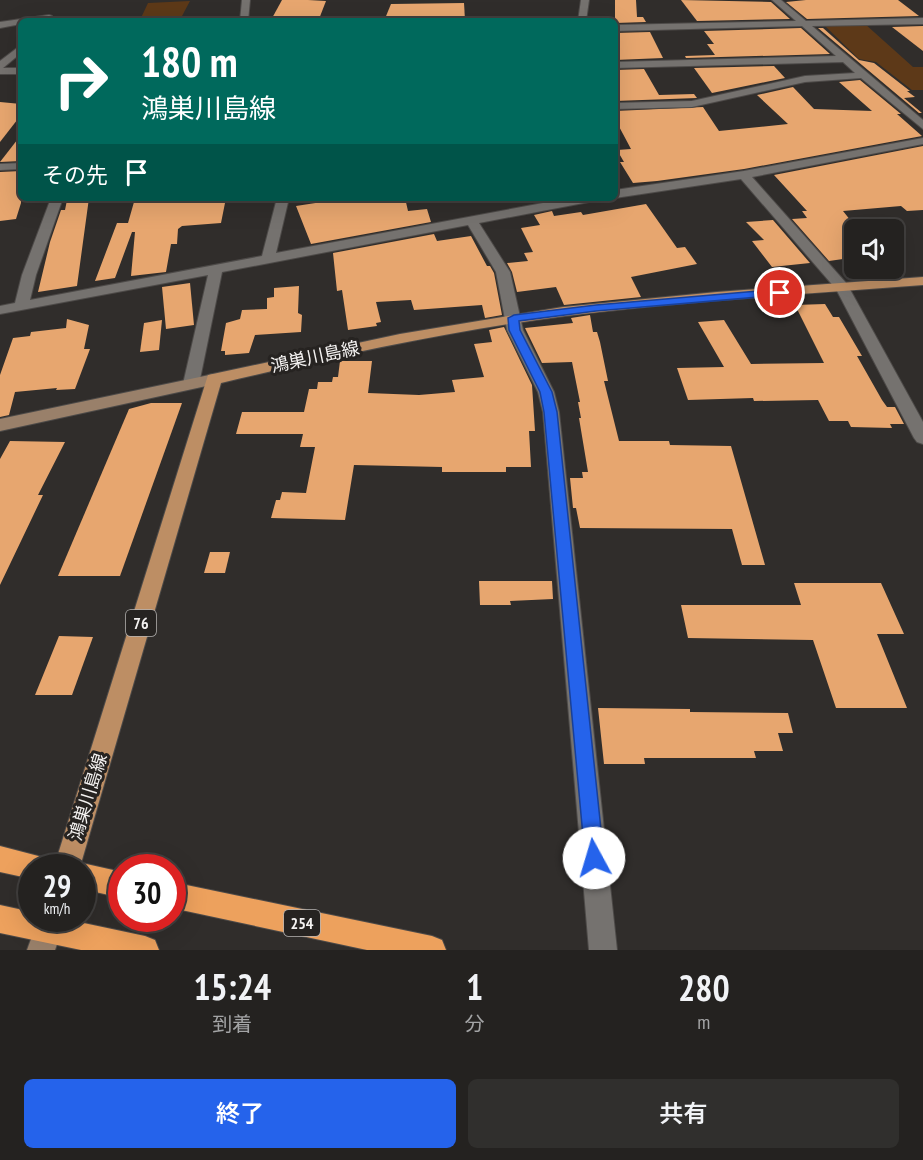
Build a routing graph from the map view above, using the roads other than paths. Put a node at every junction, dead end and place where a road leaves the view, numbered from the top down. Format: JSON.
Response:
{"nodes":[{"id":1,"x":246,"y":0,"type":"edge"},
{"id":2,"x":585,"y":0,"type":"edge"},
{"id":3,"x":776,"y":0,"type":"edge"},
{"id":4,"x":244,"y":18,"type":"edge"},
{"id":5,"x":582,"y":18,"type":"edge"},
{"id":6,"x":923,"y":21,"type":"edge"},
{"id":7,"x":18,"y":22,"type":"edge"},
{"id":8,"x":803,"y":24,"type":"junction"},
{"id":9,"x":0,"y":25,"type":"edge"},
{"id":10,"x":618,"y":28,"type":"edge"},
{"id":11,"x":18,"y":51,"type":"edge"},
{"id":12,"x":844,"y":59,"type":"junction"},
{"id":13,"x":618,"y":65,"type":"edge"},
{"id":14,"x":0,"y":66,"type":"edge"},
{"id":15,"x":0,"y":71,"type":"edge"},
{"id":16,"x":18,"y":71,"type":"edge"},
{"id":17,"x":863,"y":75,"type":"junction"},
{"id":18,"x":618,"y":106,"type":"edge"},
{"id":19,"x":923,"y":126,"type":"edge"},
{"id":20,"x":923,"y":141,"type":"edge"},
{"id":21,"x":18,"y":166,"type":"edge"},
{"id":22,"x":0,"y":167,"type":"edge"},
{"id":23,"x":744,"y":175,"type":"junction"},
{"id":24,"x":620,"y":190,"type":"edge"},
{"id":25,"x":56,"y":201,"type":"edge"},
{"id":26,"x":282,"y":201,"type":"edge"},
{"id":27,"x":573,"y":201,"type":"edge"},
{"id":28,"x":471,"y":220,"type":"junction"},
{"id":29,"x":268,"y":258,"type":"junction"},
{"id":30,"x":216,"y":268,"type":"junction"},
{"id":31,"x":923,"y":281,"type":"edge"},
{"id":32,"x":842,"y":287,"type":"junction"},
{"id":33,"x":21,"y":307,"type":"junction"},
{"id":34,"x":0,"y":310,"type":"edge"},
{"id":35,"x":514,"y":318,"type":"junction"},
{"id":36,"x":214,"y":379,"type":"junction"},
{"id":37,"x":191,"y":384,"type":"junction"},
{"id":38,"x":0,"y":425,"type":"edge"},
{"id":39,"x":923,"y":438,"type":"edge"},
{"id":40,"x":71,"y":854,"type":"edge"},
{"id":41,"x":0,"y":860,"type":"edge"},
{"id":42,"x":18,"y":863,"type":"edge"},
{"id":43,"x":186,"y":898,"type":"edge"},
{"id":44,"x":0,"y":919,"type":"edge"},
{"id":45,"x":47,"y":933,"type":"edge"},
{"id":46,"x":145,"y":950,"type":"edge"},
{"id":47,"x":432,"y":950,"type":"edge"},
{"id":48,"x":603,"y":950,"type":"edge"}],
"edges":[{"from":1,"to":4,"type":"street"},
{"from":2,"to":5,"type":"street"},
{"from":3,"to":8,"type":"street"},
{"from":6,"to":8,"type":"street"},
{"from":7,"to":9,"type":"street"},
{"from":8,"to":10,"type":"street"},
{"from":8,"to":12,"type":"street"},
{"from":11,"to":14,"type":"street"},
{"from":12,"to":13,"type":"street"},
{"from":12,"to":17,"type":"street"},
{"from":15,"to":16,"type":"street"},
{"from":17,"to":18,"type":"street"},
{"from":17,"to":19,"type":"street"},
{"from":20,"to":23,"type":"street"},
{"from":21,"to":22,"type":"street"},
{"from":23,"to":24,"type":"street"},
{"from":23,"to":32,"type":"street"},
{"from":25,"to":33,"type":"street"},
{"from":26,"to":29,"type":"street"},
{"from":27,"to":28,"type":"street"},
{"from":28,"to":29,"type":"street"},
{"from":28,"to":35,"type":"street"},
{"from":29,"to":30,"type":"street"},
{"from":30,"to":33,"type":"street"},
{"from":30,"to":37,"type":"street"},
{"from":31,"to":32,"type":"main road","name":"鴻巣川島線"},
{"from":32,"to":35,"type":"main road","name":"鴻巣川島線"},
{"from":32,"to":39,"type":"street"},
{"from":33,"to":34,"type":"street"},
{"from":35,"to":36,"type":"main road","name":"鴻巣川島線"},
{"from":35,"to":48,"type":"street"},
{"from":36,"to":37,"type":"street"},
{"from":36,"to":40,"type":"main road","name":"鴻巣川島線","number":"76"},
{"from":37,"to":38,"type":"street"},
{"from":41,"to":42,"type":"highway"},
{"from":43,"to":47,"type":"highway","number":"254"},
{"from":44,"to":45,"type":"highway"},
{"from":45,"to":46,"type":"highway"}]}
